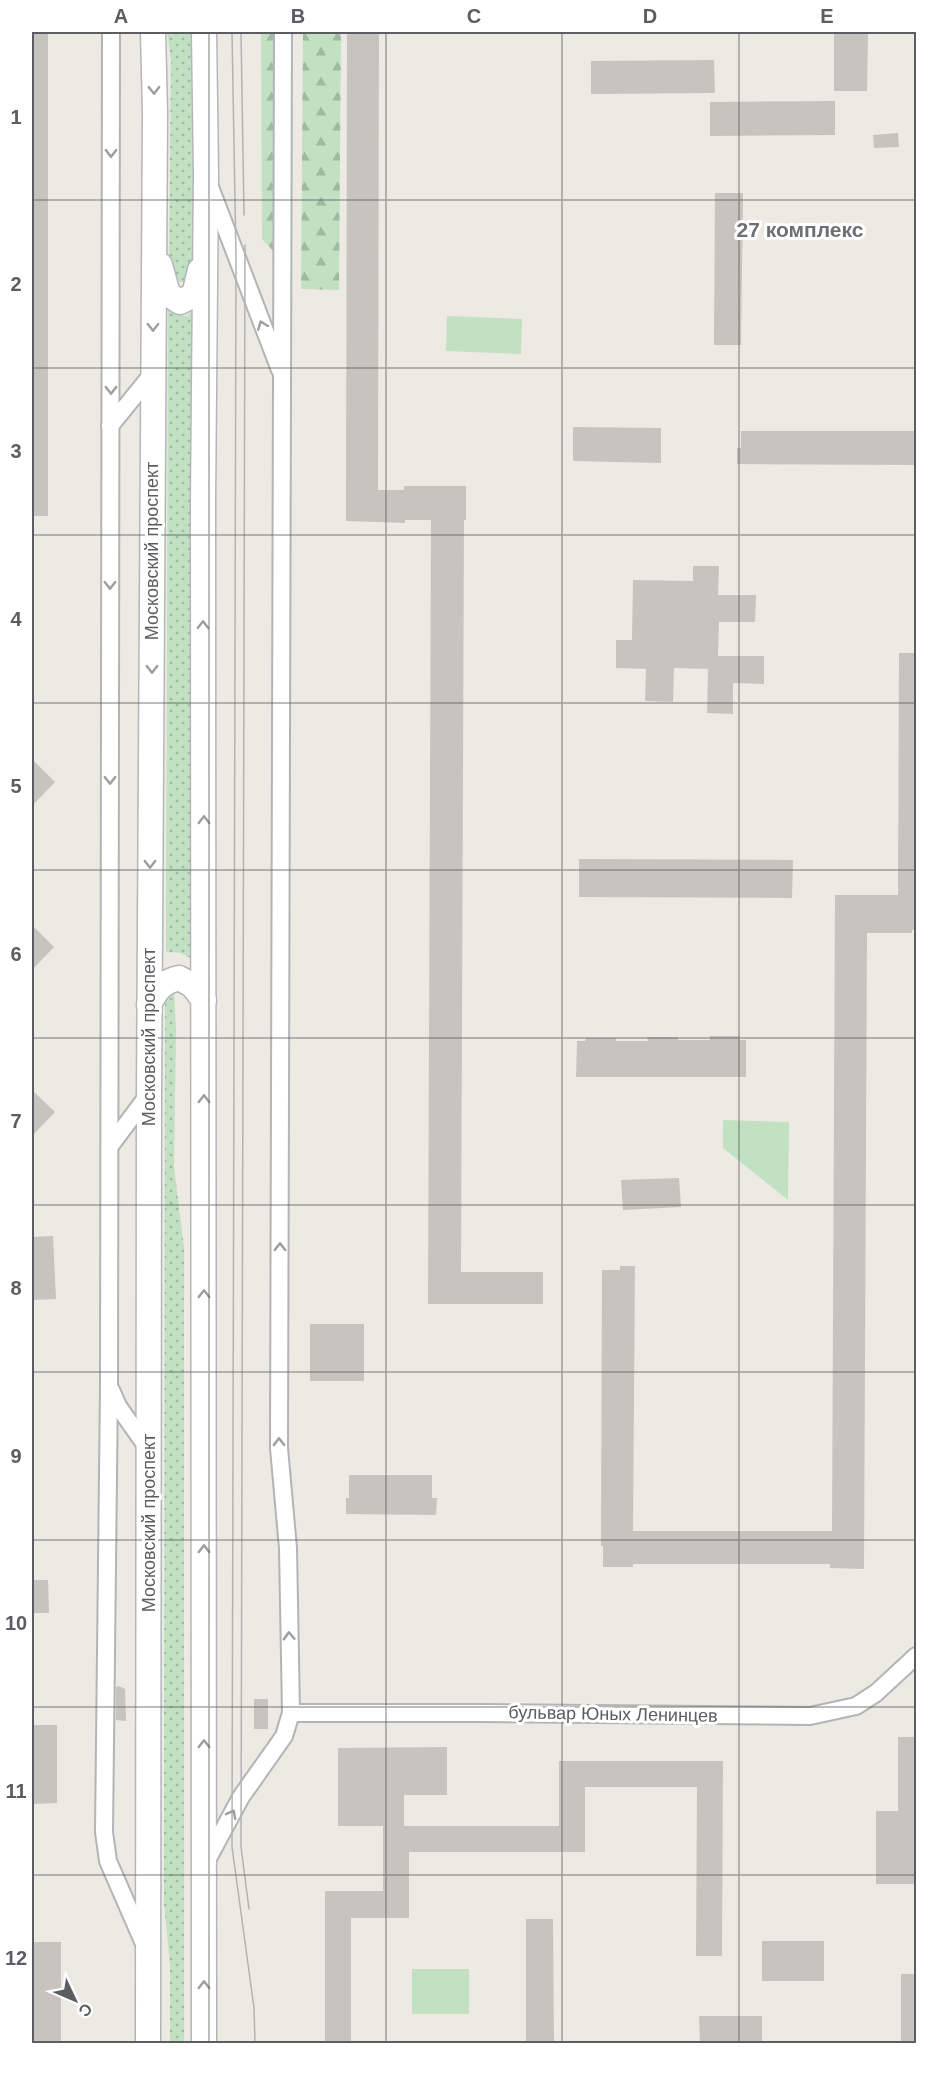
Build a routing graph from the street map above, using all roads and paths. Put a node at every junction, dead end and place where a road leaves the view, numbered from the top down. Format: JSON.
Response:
{"nodes":[{"id":1,"x":111,"y":32,"type":"edge"},
{"id":2,"x":153,"y":32,"type":"edge"},
{"id":3,"x":204,"y":32,"type":"edge"},
{"id":4,"x":283,"y":32,"type":"edge"},
{"id":5,"x":206,"y":174,"type":"junction"},
{"id":6,"x":154,"y":245,"type":"junction"},
{"id":7,"x":205,"y":247,"type":"junction"},
{"id":8,"x":153,"y":373,"type":"junction"},
{"id":9,"x":283,"y":380,"type":"junction"},
{"id":10,"x":111,"y":426,"type":"junction"},
{"id":11,"x":204,"y":1000,"type":"junction"},
{"id":12,"x":150,"y":1005,"type":"junction"},
{"id":13,"x":149,"y":1094,"type":"junction"},
{"id":14,"x":110,"y":1146,"type":"junction"},
{"id":15,"x":109,"y":1386,"type":"junction"},
{"id":16,"x":149,"y":1450,"type":"junction"},
{"id":17,"x":916,"y":1656,"type":"edge"},
{"id":18,"x":291,"y":1713,"type":"junction"},
{"id":19,"x":204,"y":1866,"type":"junction"},
{"id":20,"x":147,"y":1950,"type":"junction"},
{"id":21,"x":148,"y":2043,"type":"edge"},
{"id":22,"x":204,"y":2043,"type":"edge"}],
"edges":[{"from":1,"to":10,"type":"street","one_way":true},
{"from":2,"to":6,"type":"main road","name":"Московский проспект","one_way":true},
{"from":3,"to":5,"type":"main road"},
{"from":4,"to":9,"type":"street"},
{"from":5,"to":7,"type":"main road"},
{"from":9,"to":5,"type":"street","one_way":true},
{"from":6,"to":7,"type":"main road"},
{"from":6,"to":8,"type":"main road","name":"Московский проспект","one_way":true},
{"from":11,"to":7,"type":"main road","one_way":true},
{"from":8,"to":10,"type":"street"},
{"from":8,"to":12,"type":"main road","name":"Московский проспект","one_way":true},
{"from":18,"to":9,"type":"street","one_way":true},
{"from":10,"to":14,"type":"street","one_way":true},
{"from":11,"to":12,"type":"main road"},
{"from":19,"to":11,"type":"main road","one_way":true},
{"from":12,"to":13,"type":"main road","name":"Московский проспект"},
{"from":13,"to":14,"type":"street"},
{"from":13,"to":16,"type":"main road","name":"Московский проспект"},
{"from":14,"to":15,"type":"street"},
{"from":15,"to":16,"type":"street"},
{"from":15,"to":20,"type":"street"},
{"from":16,"to":20,"type":"main road","name":"Московский проспект"},
{"from":17,"to":18,"type":"street","name":"бульвар Юных Ленинцев"},
{"from":19,"to":18,"type":"street","one_way":true},
{"from":22,"to":19,"type":"main road","one_way":true},
{"from":20,"to":21,"type":"main road","name":"Московский проспект"}]}
